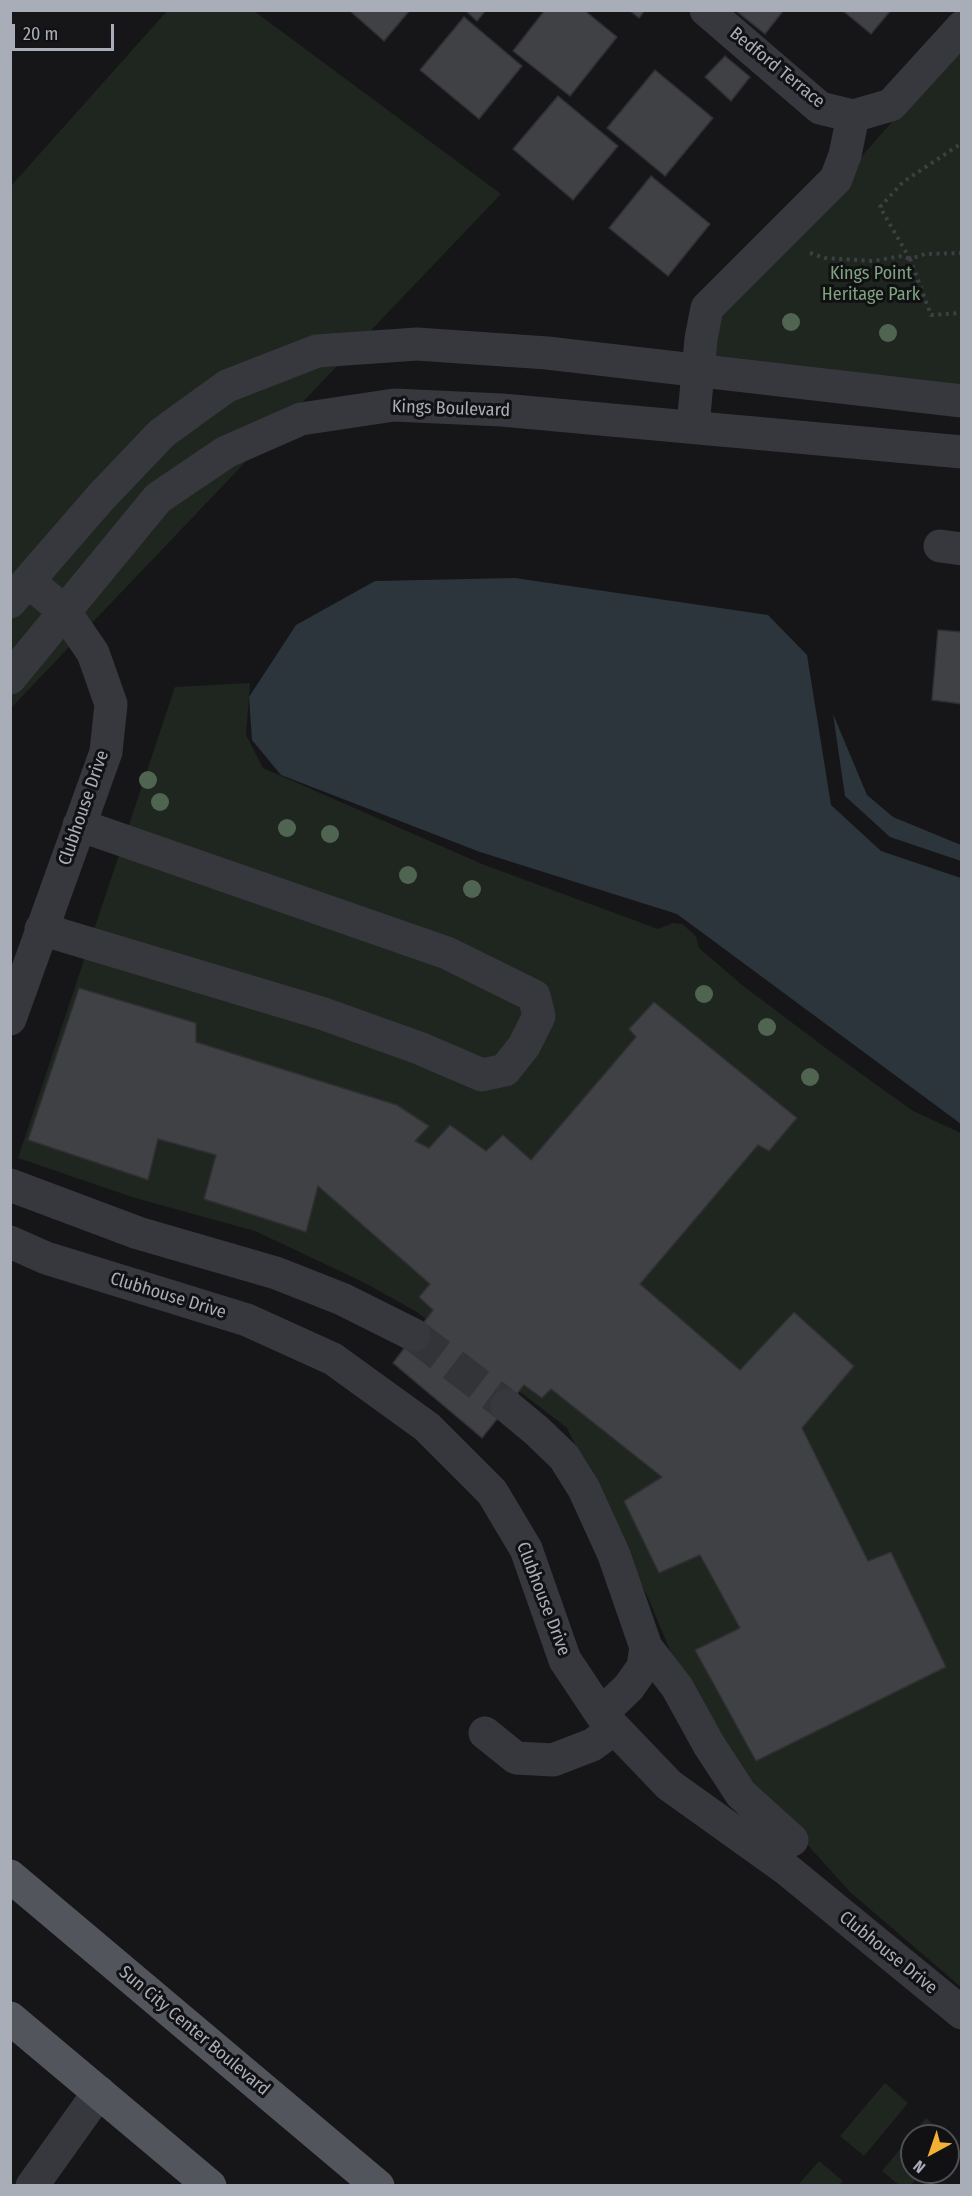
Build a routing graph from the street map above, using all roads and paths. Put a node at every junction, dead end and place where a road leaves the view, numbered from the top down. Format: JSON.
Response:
{"nodes":[{"id":1,"x":706,"y":10,"type":"edge"},
{"id":2,"x":962,"y":27,"type":"edge"},
{"id":3,"x":853,"y":116,"type":"junction"},
{"id":4,"x":962,"y":142,"type":"edge"},
{"id":5,"x":806,"y":251,"type":"dead end"},
{"id":6,"x":962,"y":253,"type":"edge"},
{"id":7,"x":910,"y":259,"type":"junction"},
{"id":8,"x":962,"y":313,"type":"edge"},
{"id":9,"x":698,"y":371,"type":"junction"},
{"id":10,"x":962,"y":401,"type":"edge"},
{"id":11,"x":693,"y":426,"type":"junction"},
{"id":12,"x":962,"y":452,"type":"edge"},
{"id":13,"x":19,"y":592,"type":"edge"},
{"id":14,"x":65,"y":612,"type":"junction"},
{"id":15,"x":10,"y":678,"type":"edge"},
{"id":16,"x":79,"y":825,"type":"junction"},
{"id":17,"x":41,"y":929,"type":"junction"},
{"id":18,"x":10,"y":1019,"type":"edge"},
{"id":19,"x":10,"y":1185,"type":"edge"},
{"id":20,"x":10,"y":1242,"type":"edge"},
{"id":21,"x":414,"y":1335,"type":"tunnel mouth"},
{"id":22,"x":507,"y":1406,"type":"tunnel mouth"},
{"id":23,"x":646,"y":1647,"type":"junction"},
{"id":24,"x":608,"y":1721,"type":"junction"},
{"id":25,"x":485,"y":1733,"type":"dead end"},
{"id":26,"x":792,"y":1840,"type":"dead end"},
{"id":27,"x":10,"y":1876,"type":"edge"},
{"id":28,"x":962,"y":2013,"type":"edge"},
{"id":29,"x":10,"y":2018,"type":"edge"},
{"id":30,"x":99,"y":2092,"type":"junction"},
{"id":31,"x":32,"y":2186,"type":"edge"},
{"id":32,"x":210,"y":2186,"type":"edge"},
{"id":33,"x":378,"y":2186,"type":"edge"}],
"edges":[{"from":1,"to":3,"type":"street","name":"Bedford Terrace"},
{"from":2,"to":3,"type":"street","name":"Bedford Terrace"},
{"from":3,"to":9,"type":"street"},
{"from":4,"to":7,"type":"path"},
{"from":5,"to":7,"type":"path"},
{"from":6,"to":7,"type":"path"},
{"from":7,"to":8,"type":"path"},
{"from":9,"to":10,"type":"street"},
{"from":9,"to":11,"type":"street"},
{"from":9,"to":13,"type":"street"},
{"from":11,"to":12,"type":"street","name":"Kings Boulevard"},
{"from":11,"to":14,"type":"street","name":"Kings Boulevard"},
{"from":13,"to":14,"type":"street","name":"Clubhouse Drive"},
{"from":14,"to":15,"type":"street","name":"Kings Boulevard"},
{"from":14,"to":16,"type":"street","name":"Clubhouse Drive"},
{"from":16,"to":17,"type":"street","name":"Clubhouse Drive"},
{"from":16,"to":17,"type":"street"},
{"from":17,"to":18,"type":"street","name":"Clubhouse Drive"},
{"from":19,"to":21,"type":"street"},
{"from":20,"to":24,"type":"street","name":"Clubhouse Drive"},
{"from":22,"to":23,"type":"street"},
{"from":23,"to":24,"type":"street"},
{"from":23,"to":26,"type":"street"},
{"from":24,"to":25,"type":"street"},
{"from":24,"to":28,"type":"street","name":"Clubhouse Drive"},
{"from":27,"to":33,"type":"main road","name":"Sun City Center Boulevard"},
{"from":29,"to":30,"type":"main road"},
{"from":30,"to":31,"type":"street"},
{"from":30,"to":32,"type":"main road"}]}
